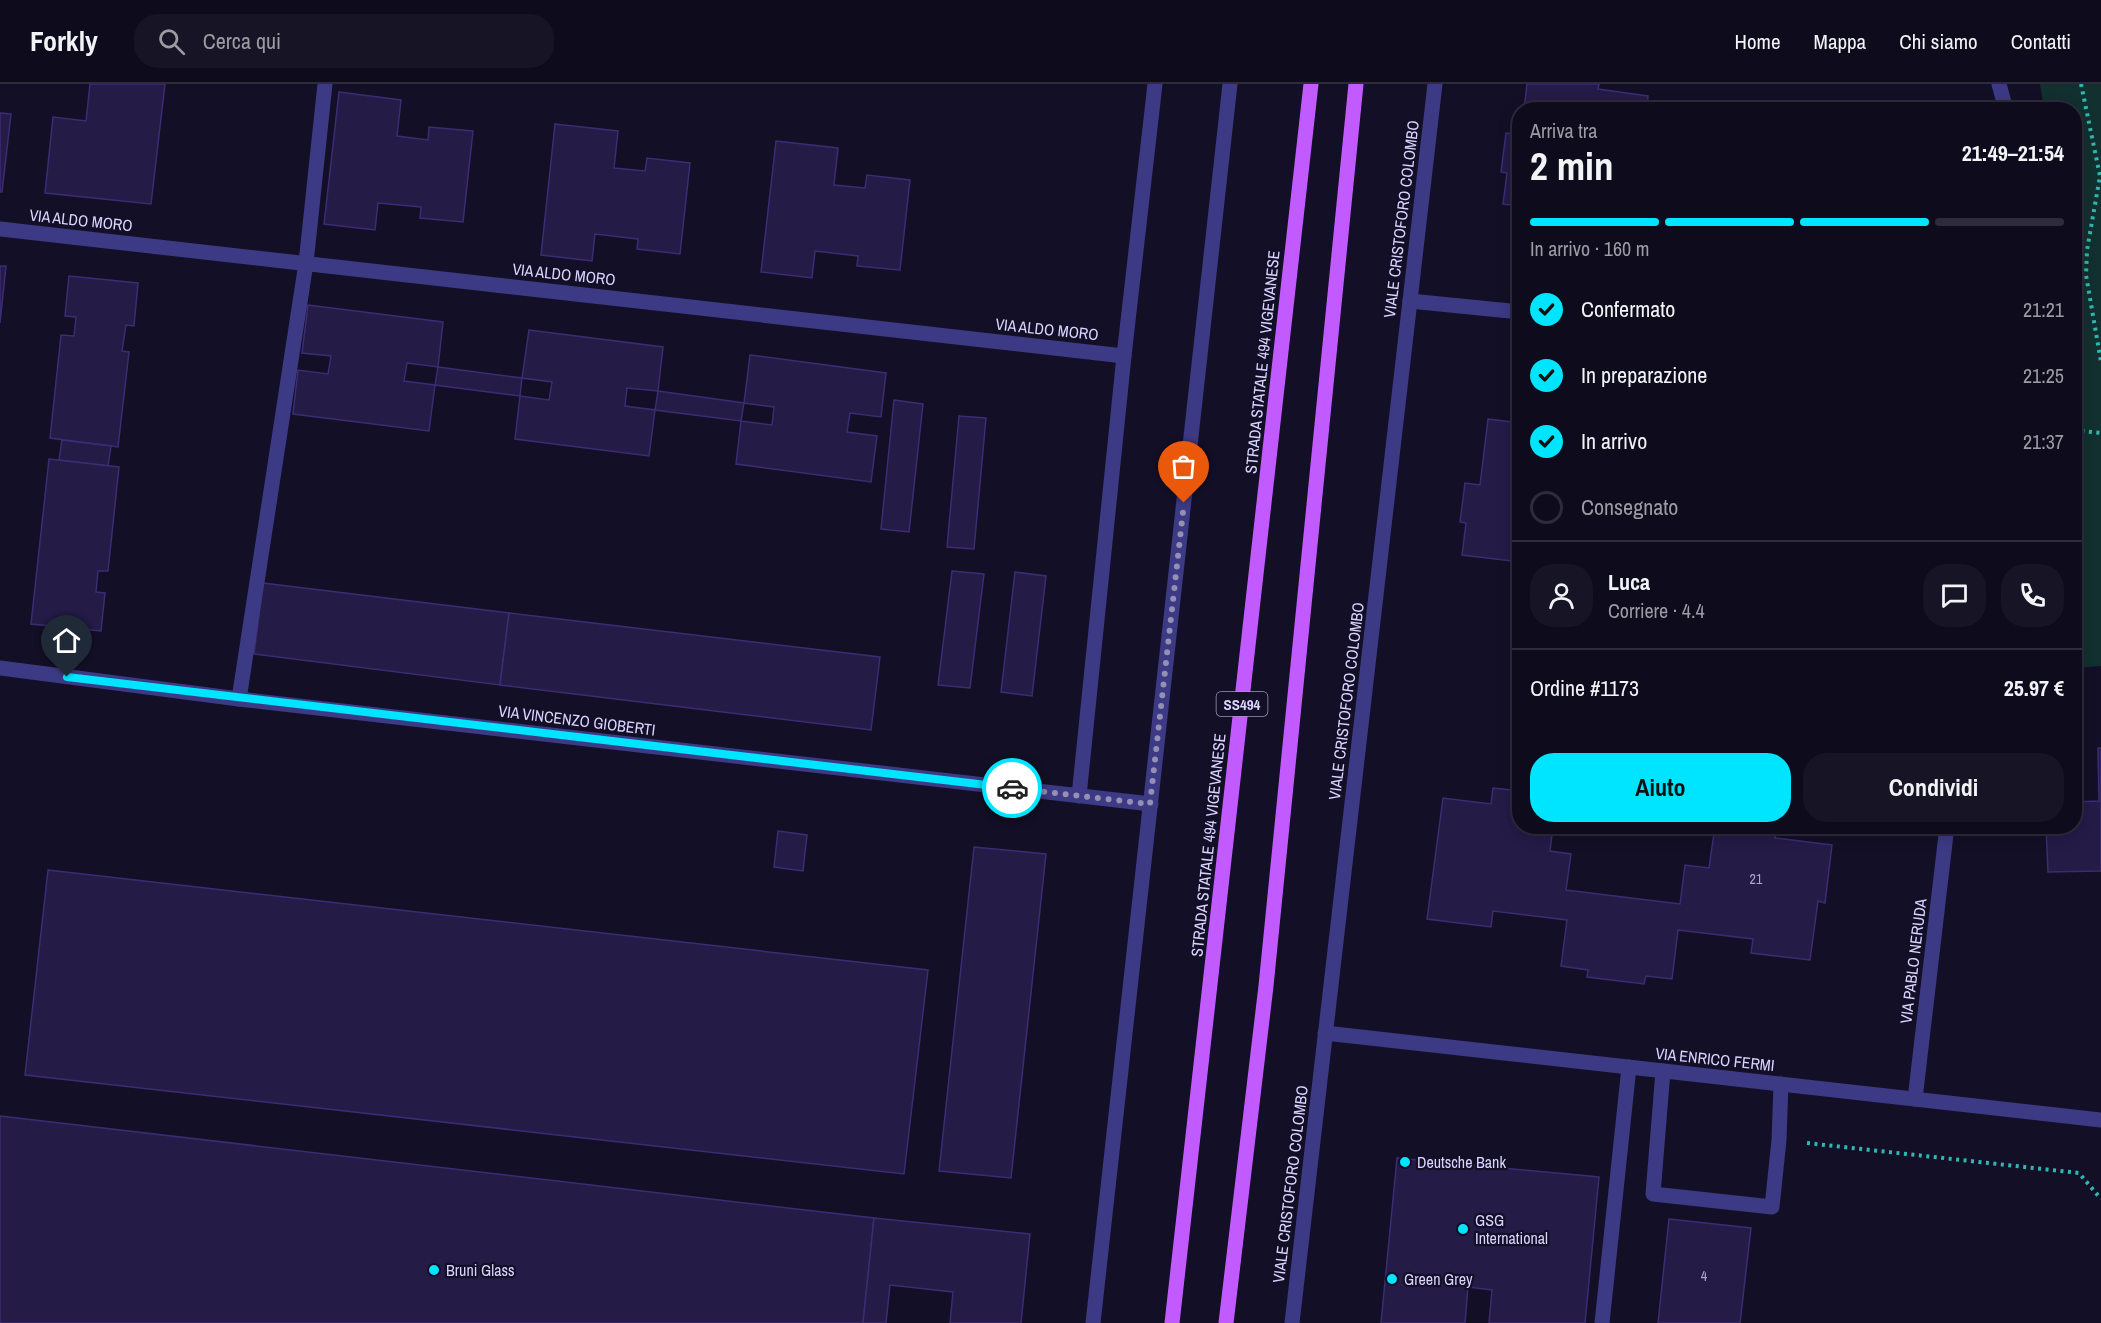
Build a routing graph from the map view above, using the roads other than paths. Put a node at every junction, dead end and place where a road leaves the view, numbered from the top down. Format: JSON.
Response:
{"nodes":[{"id":1,"x":325,"y":84,"type":"edge"},
{"id":2,"x":1155,"y":84,"type":"edge"},
{"id":3,"x":1230,"y":84,"type":"edge"},
{"id":4,"x":1311,"y":84,"type":"edge"},
{"id":5,"x":1356,"y":84,"type":"edge"},
{"id":6,"x":1435,"y":84,"type":"edge"},
{"id":7,"x":1999,"y":84,"type":"edge"},
{"id":8,"x":2004,"y":102,"type":"edge"},
{"id":9,"x":0,"y":229,"type":"edge"},
{"id":10,"x":306,"y":263,"type":"junction"},
{"id":11,"x":1410,"y":301,"type":"junction"},
{"id":12,"x":1512,"y":311,"type":"edge"},
{"id":13,"x":1124,"y":356,"type":"junction"},
{"id":14,"x":0,"y":668,"type":"edge"},
{"id":15,"x":239,"y":699,"type":"junction"},
{"id":16,"x":1079,"y":796,"type":"junction"},
{"id":17,"x":1150,"y":804,"type":"junction"},
{"id":18,"x":1946,"y":834,"type":"edge"},
{"id":19,"x":1325,"y":1033,"type":"junction"},
{"id":20,"x":1629,"y":1067,"type":"junction"},
{"id":21,"x":1663,"y":1071,"type":"junction"},
{"id":22,"x":1781,"y":1084,"type":"junction"},
{"id":23,"x":1915,"y":1099,"type":"junction"},
{"id":24,"x":2101,"y":1120,"type":"edge"},
{"id":25,"x":1093,"y":1323,"type":"edge"},
{"id":26,"x":1172,"y":1323,"type":"edge"},
{"id":27,"x":1226,"y":1323,"type":"edge"},
{"id":28,"x":1292,"y":1323,"type":"edge"},
{"id":29,"x":1602,"y":1323,"type":"edge"}],
"edges":[{"from":1,"to":10,"type":"street"},
{"from":2,"to":13,"type":"street"},
{"from":3,"to":17,"type":"street"},
{"from":4,"to":26,"type":"main road","name":"STRADA STATALE 494 VIGEVANESE","number":"SS494"},
{"from":5,"to":27,"type":"main road"},
{"from":6,"to":11,"type":"street","name":"VIALE CRISTOFORO COLOMBO"},
{"from":7,"to":8,"type":"street"},
{"from":9,"to":10,"type":"street","name":"VIA ALDO MORO"},
{"from":10,"to":13,"type":"street","name":"VIA ALDO MORO"},
{"from":10,"to":15,"type":"street"},
{"from":11,"to":12,"type":"street"},
{"from":11,"to":19,"type":"street","name":"VIALE CRISTOFORO COLOMBO"},
{"from":13,"to":16,"type":"street"},
{"from":14,"to":15,"type":"street","name":"VIA VINCENZO GIOBERTI"},
{"from":15,"to":16,"type":"street","name":"VIA VINCENZO GIOBERTI"},
{"from":16,"to":17,"type":"street","name":"VIA VINCENZO GIOBERTI"},
{"from":17,"to":25,"type":"street"},
{"from":18,"to":23,"type":"street","name":"VIA PABLO NERUDA"},
{"from":19,"to":20,"type":"street","name":"VIA ENRICO FERMI"},
{"from":19,"to":28,"type":"street","name":"VIALE CRISTOFORO COLOMBO"},
{"from":20,"to":21,"type":"street","name":"VIA ENRICO FERMI"},
{"from":20,"to":29,"type":"street"},
{"from":21,"to":22,"type":"street","name":"VIA ENRICO FERMI"},
{"from":21,"to":22,"type":"street"},
{"from":22,"to":23,"type":"street","name":"VIA ENRICO FERMI"},
{"from":23,"to":24,"type":"street","name":"VIA ENRICO FERMI"}]}
